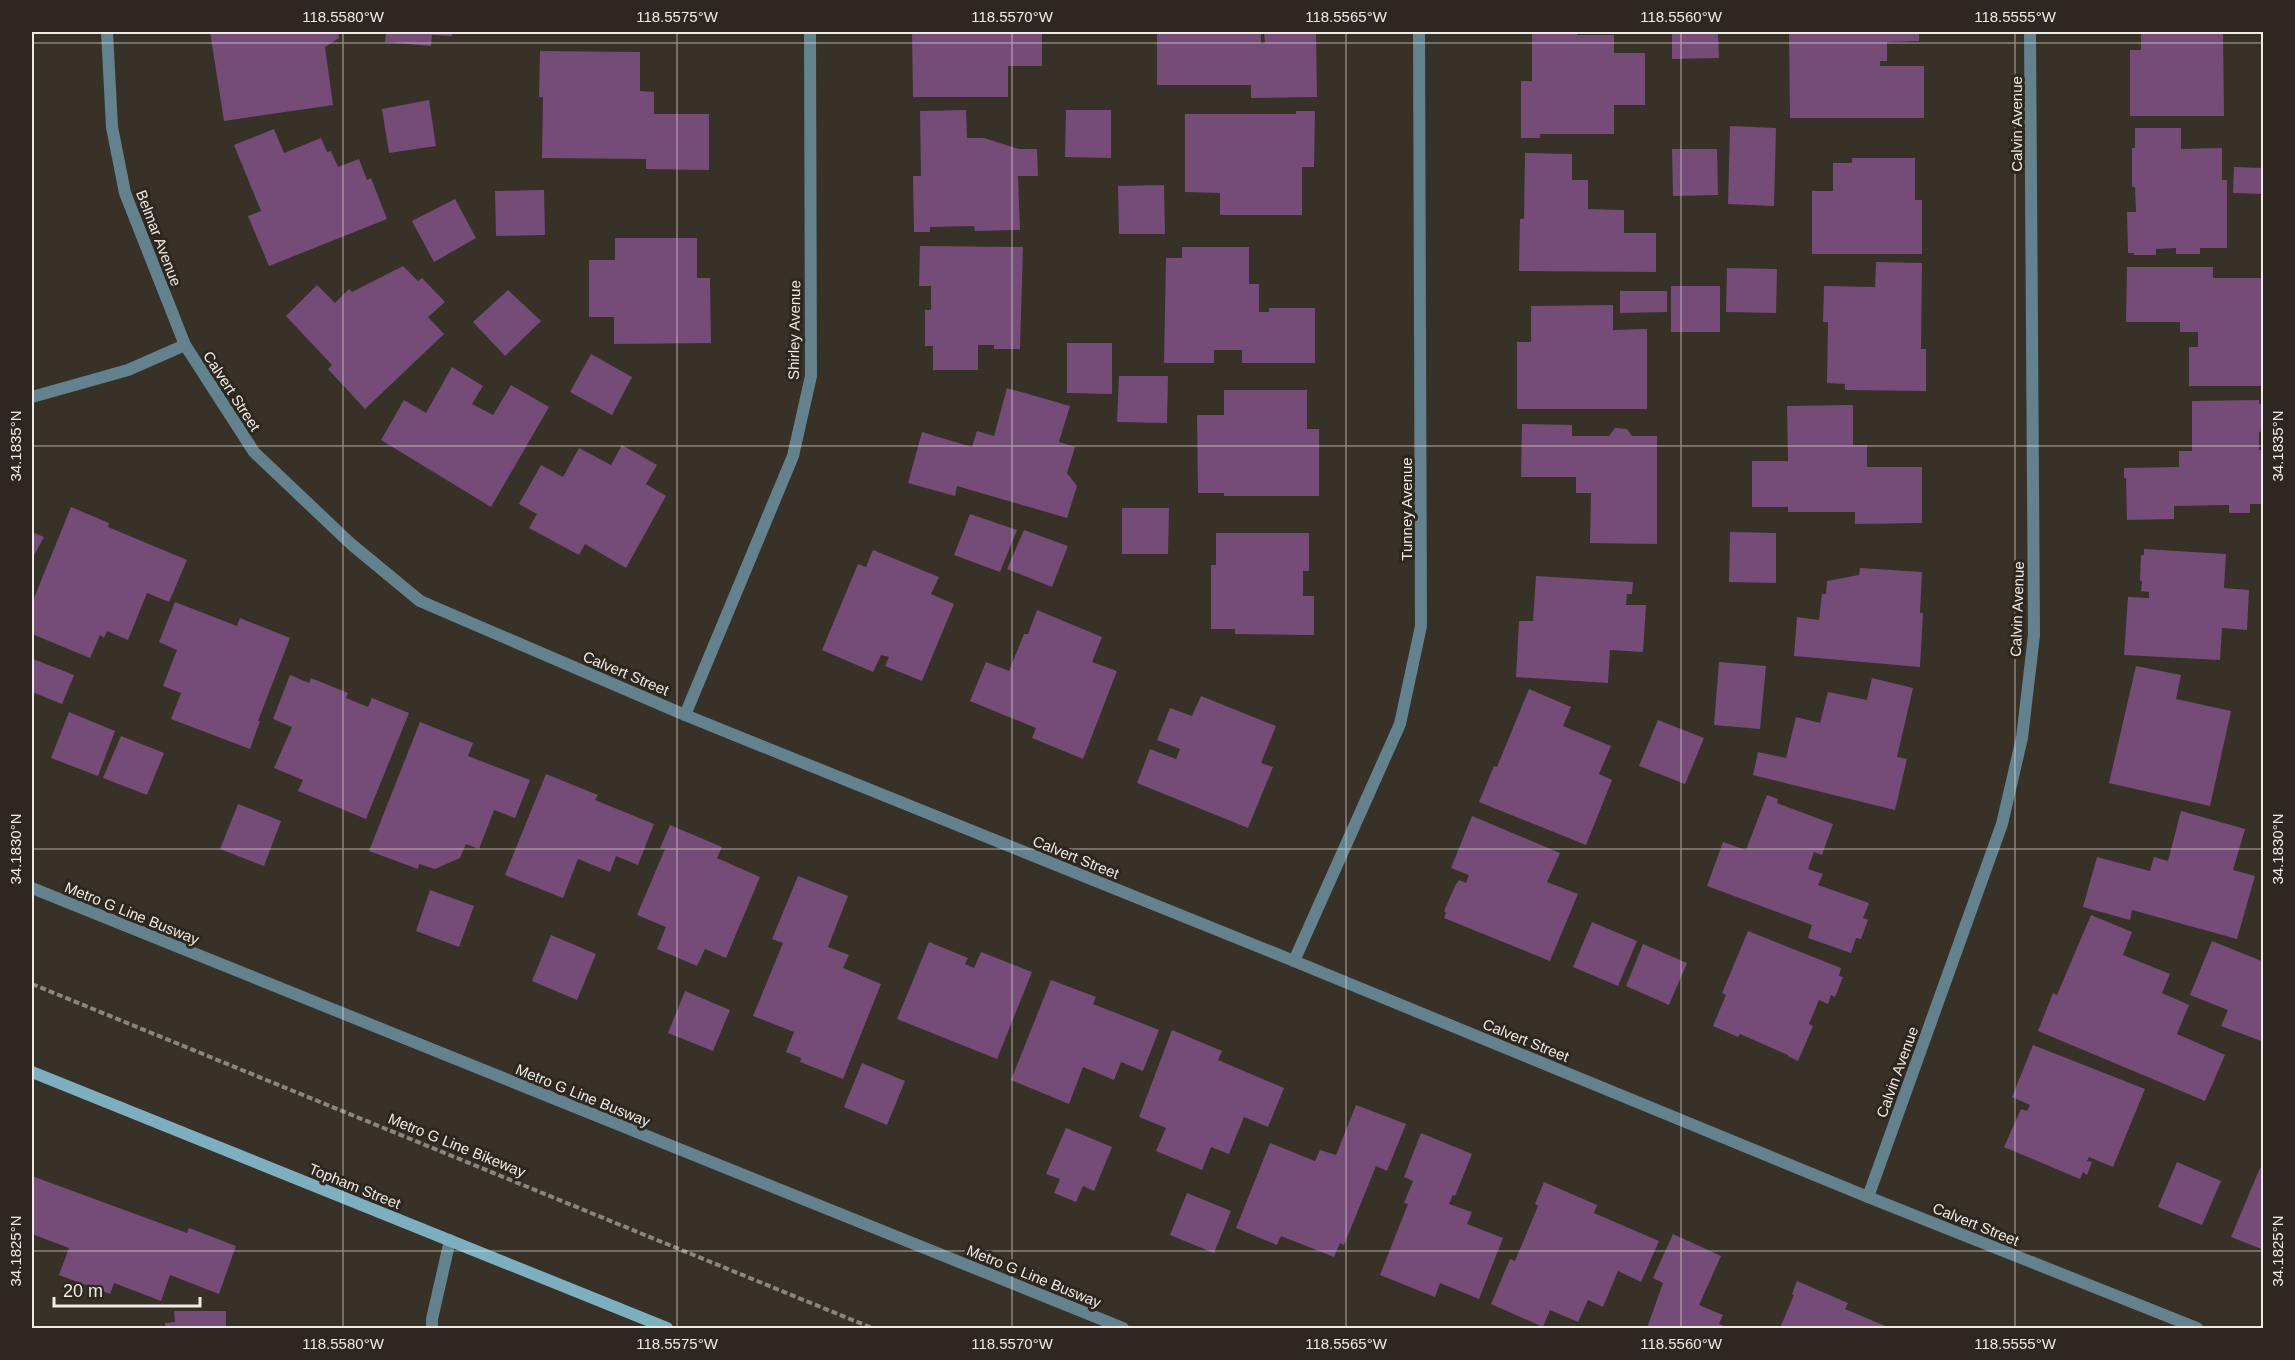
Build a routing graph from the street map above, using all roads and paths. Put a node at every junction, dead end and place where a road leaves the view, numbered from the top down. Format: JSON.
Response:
{"nodes":[{"id":1,"x":107,"y":32,"type":"edge"},
{"id":2,"x":810,"y":32,"type":"edge"},
{"id":3,"x":1419,"y":32,"type":"edge"},
{"id":4,"x":2030,"y":32,"type":"edge"},
{"id":5,"x":185,"y":345,"type":"junction"},
{"id":6,"x":32,"y":396,"type":"edge"},
{"id":7,"x":685,"y":715,"type":"junction"},
{"id":8,"x":32,"y":888,"type":"edge"},
{"id":9,"x":1294,"y":961,"type":"junction"},
{"id":10,"x":32,"y":984,"type":"edge"},
{"id":11,"x":32,"y":1072,"type":"edge"},
{"id":12,"x":1868,"y":1197,"type":"junction"},
{"id":13,"x":450,"y":1240,"type":"junction"},
{"id":14,"x":432,"y":1329,"type":"edge"},
{"id":15,"x":667,"y":1329,"type":"edge"},
{"id":16,"x":872,"y":1329,"type":"edge"},
{"id":17,"x":1123,"y":1329,"type":"edge"},
{"id":18,"x":2197,"y":1329,"type":"edge"}],
"edges":[{"from":1,"to":5,"type":"street","name":"Belmar Avenue"},
{"from":2,"to":7,"type":"street","name":"Shirley Avenue"},
{"from":3,"to":9,"type":"street","name":"Tunney Avenue"},
{"from":4,"to":12,"type":"street","name":"Calvin Avenue"},
{"from":5,"to":6,"type":"street","name":"Calvert Street"},
{"from":5,"to":7,"type":"street","name":"Calvert Street"},
{"from":7,"to":9,"type":"street","name":"Calvert Street"},
{"from":8,"to":17,"type":"street","name":"Metro G Line Busway"},
{"from":9,"to":12,"type":"street","name":"Calvert Street"},
{"from":10,"to":16,"type":"path","name":"Metro G Line Bikeway"},
{"from":11,"to":13,"type":"main road","name":"Topham Street"},
{"from":12,"to":18,"type":"street","name":"Calvert Street"},
{"from":13,"to":14,"type":"street"},
{"from":13,"to":15,"type":"main road","name":"Topham Street"}]}
